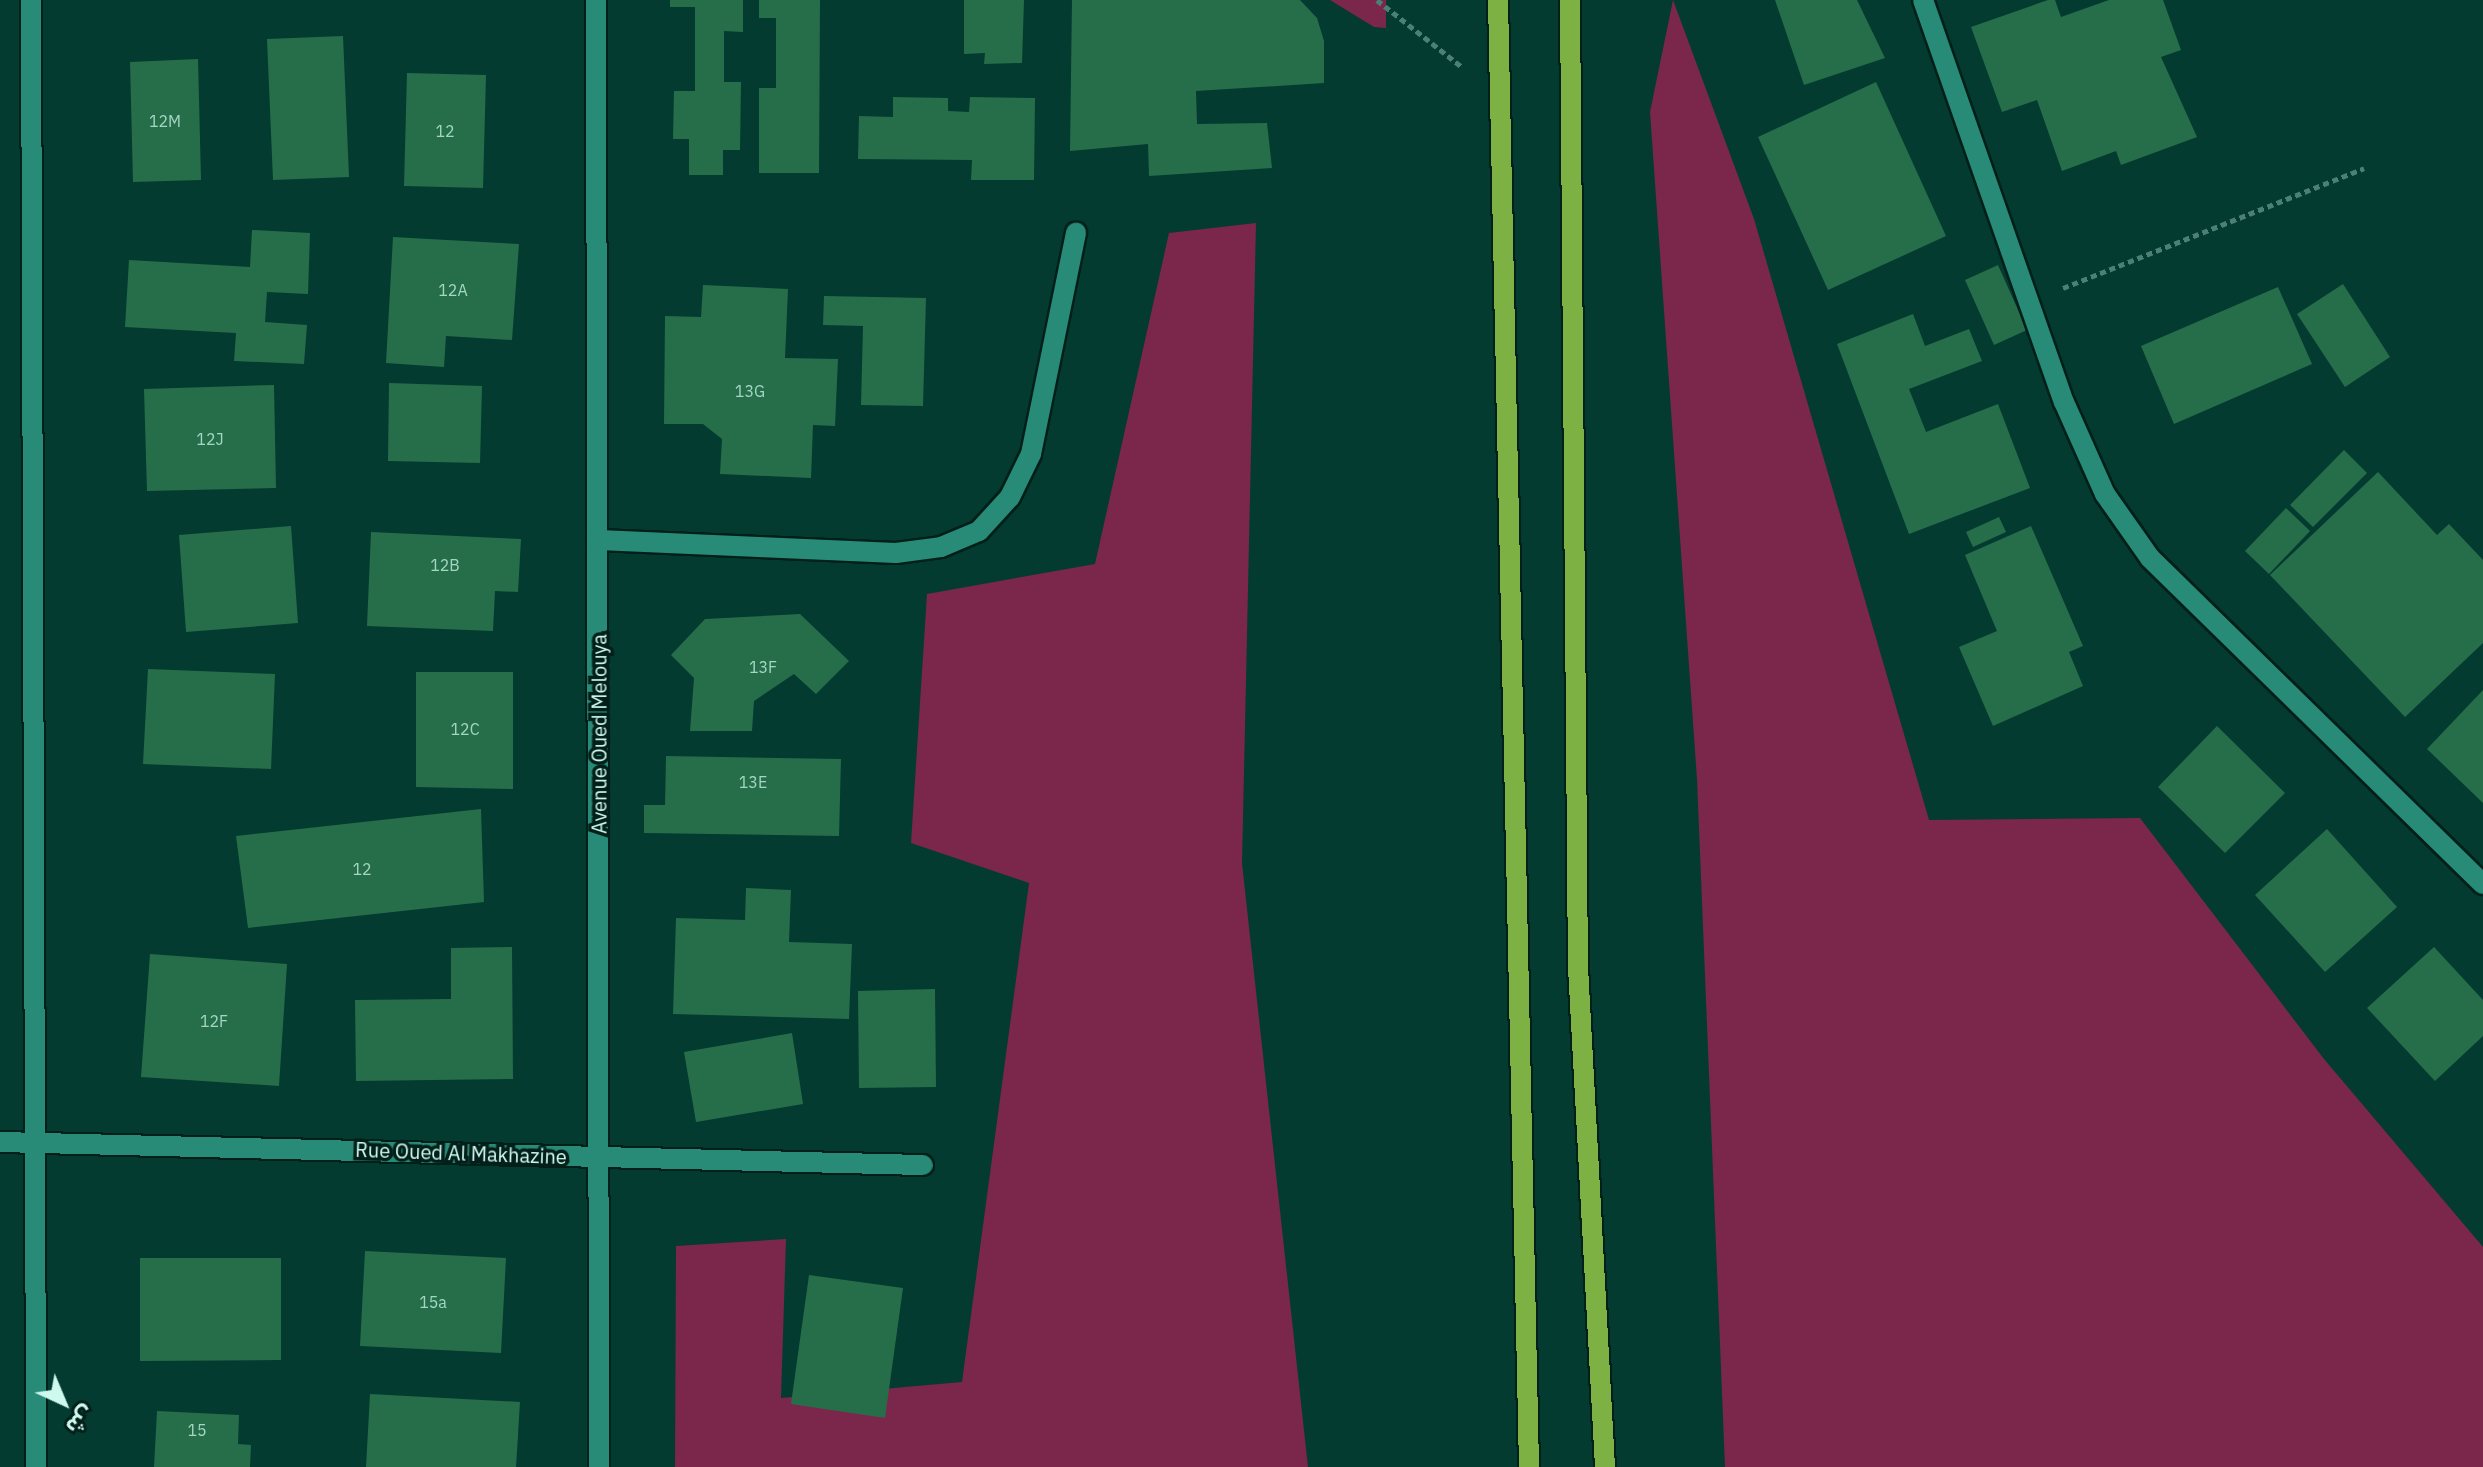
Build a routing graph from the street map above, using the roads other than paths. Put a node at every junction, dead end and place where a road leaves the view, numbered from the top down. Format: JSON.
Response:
{"nodes":[{"id":1,"x":31,"y":0,"type":"edge"},
{"id":2,"x":596,"y":0,"type":"edge"},
{"id":3,"x":1498,"y":0,"type":"edge"},
{"id":4,"x":1570,"y":0,"type":"edge"},
{"id":5,"x":1923,"y":0,"type":"edge"},
{"id":6,"x":1076,"y":233,"type":"dead end"},
{"id":7,"x":599,"y":540,"type":"junction"},
{"id":8,"x":2483,"y":884,"type":"edge"},
{"id":9,"x":36,"y":1141,"type":"junction"},
{"id":10,"x":0,"y":1142,"type":"edge"},
{"id":11,"x":601,"y":1157,"type":"junction"},
{"id":12,"x":923,"y":1165,"type":"dead end"},
{"id":13,"x":36,"y":1467,"type":"edge"},
{"id":14,"x":599,"y":1467,"type":"edge"},
{"id":15,"x":1529,"y":1467,"type":"edge"},
{"id":16,"x":1605,"y":1467,"type":"edge"}],
"edges":[{"from":1,"to":9,"type":"street"},
{"from":2,"to":7,"type":"street","name":"Avenue Oued Melouya"},
{"from":3,"to":15,"type":"main road"},
{"from":4,"to":16,"type":"main road"},
{"from":5,"to":8,"type":"street"},
{"from":6,"to":7,"type":"street"},
{"from":7,"to":11,"type":"street","name":"Avenue Oued Melouya"},
{"from":9,"to":10,"type":"street","name":"Rue Oued Al Makhazine"},
{"from":9,"to":11,"type":"street","name":"Rue Oued Al Makhazine"},
{"from":9,"to":13,"type":"street"},
{"from":11,"to":12,"type":"street","name":"Rue Oued Al Makhazine"},
{"from":11,"to":14,"type":"street","name":"Avenue Oued Melouya"}]}
